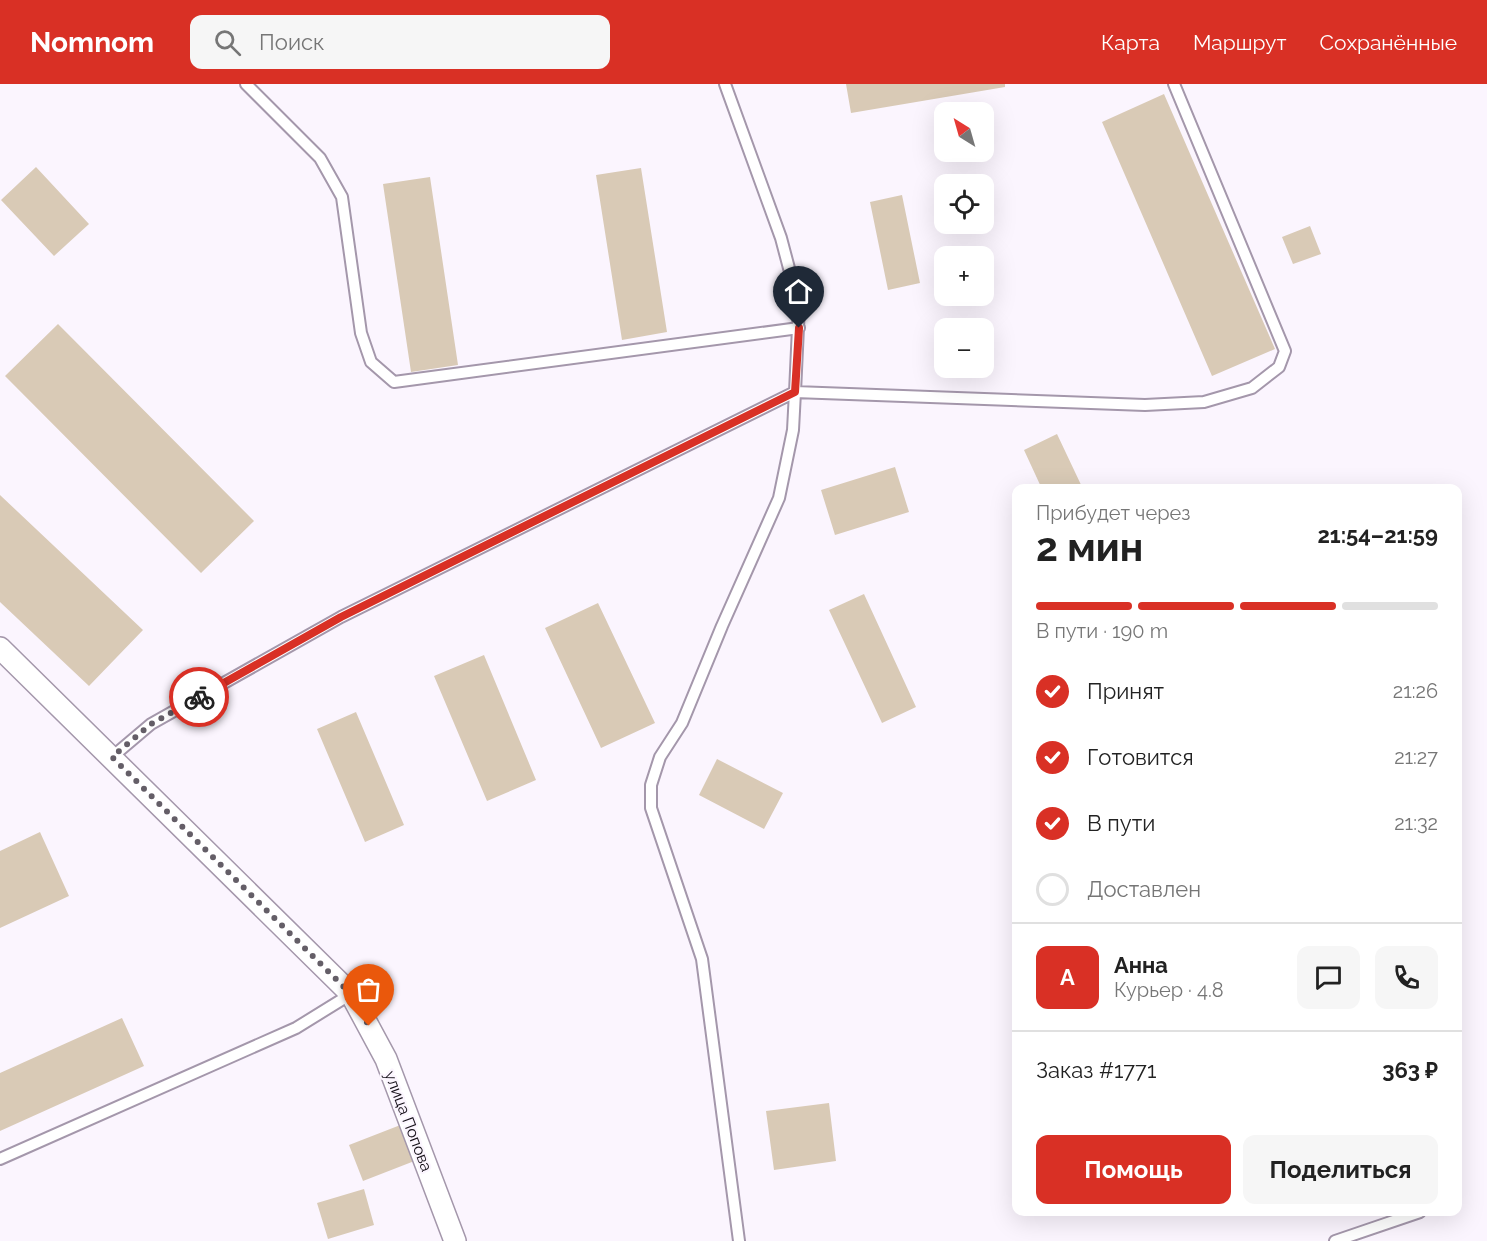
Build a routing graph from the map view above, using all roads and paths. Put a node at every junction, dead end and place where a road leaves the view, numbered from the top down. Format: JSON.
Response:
{"nodes":[{"id":1,"x":246,"y":84,"type":"edge"},
{"id":2,"x":725,"y":84,"type":"edge"},
{"id":3,"x":1174,"y":84,"type":"edge"},
{"id":4,"x":799,"y":328,"type":"junction"},
{"id":5,"x":795,"y":392,"type":"junction"},
{"id":6,"x":0,"y":648,"type":"edge"},
{"id":7,"x":112,"y":757,"type":"junction"},
{"id":8,"x":351,"y":994,"type":"junction"},
{"id":9,"x":0,"y":1159,"type":"edge"},
{"id":10,"x":1408,"y":1216,"type":"edge"},
{"id":11,"x":455,"y":1241,"type":"edge"},
{"id":12,"x":739,"y":1241,"type":"edge"},
{"id":13,"x":1335,"y":1241,"type":"edge"}],
"edges":[{"from":1,"to":4,"type":"lane"},
{"from":2,"to":4,"type":"lane"},
{"from":3,"to":5,"type":"lane"},
{"from":4,"to":5,"type":"lane"},
{"from":5,"to":7,"type":"lane"},
{"from":5,"to":12,"type":"lane"},
{"from":6,"to":7,"type":"street","name":"улица Попова"},
{"from":7,"to":8,"type":"street","name":"улица Попова"},
{"from":8,"to":9,"type":"lane"},
{"from":8,"to":11,"type":"street","name":"улица Попова"},
{"from":10,"to":13,"type":"lane"}]}
